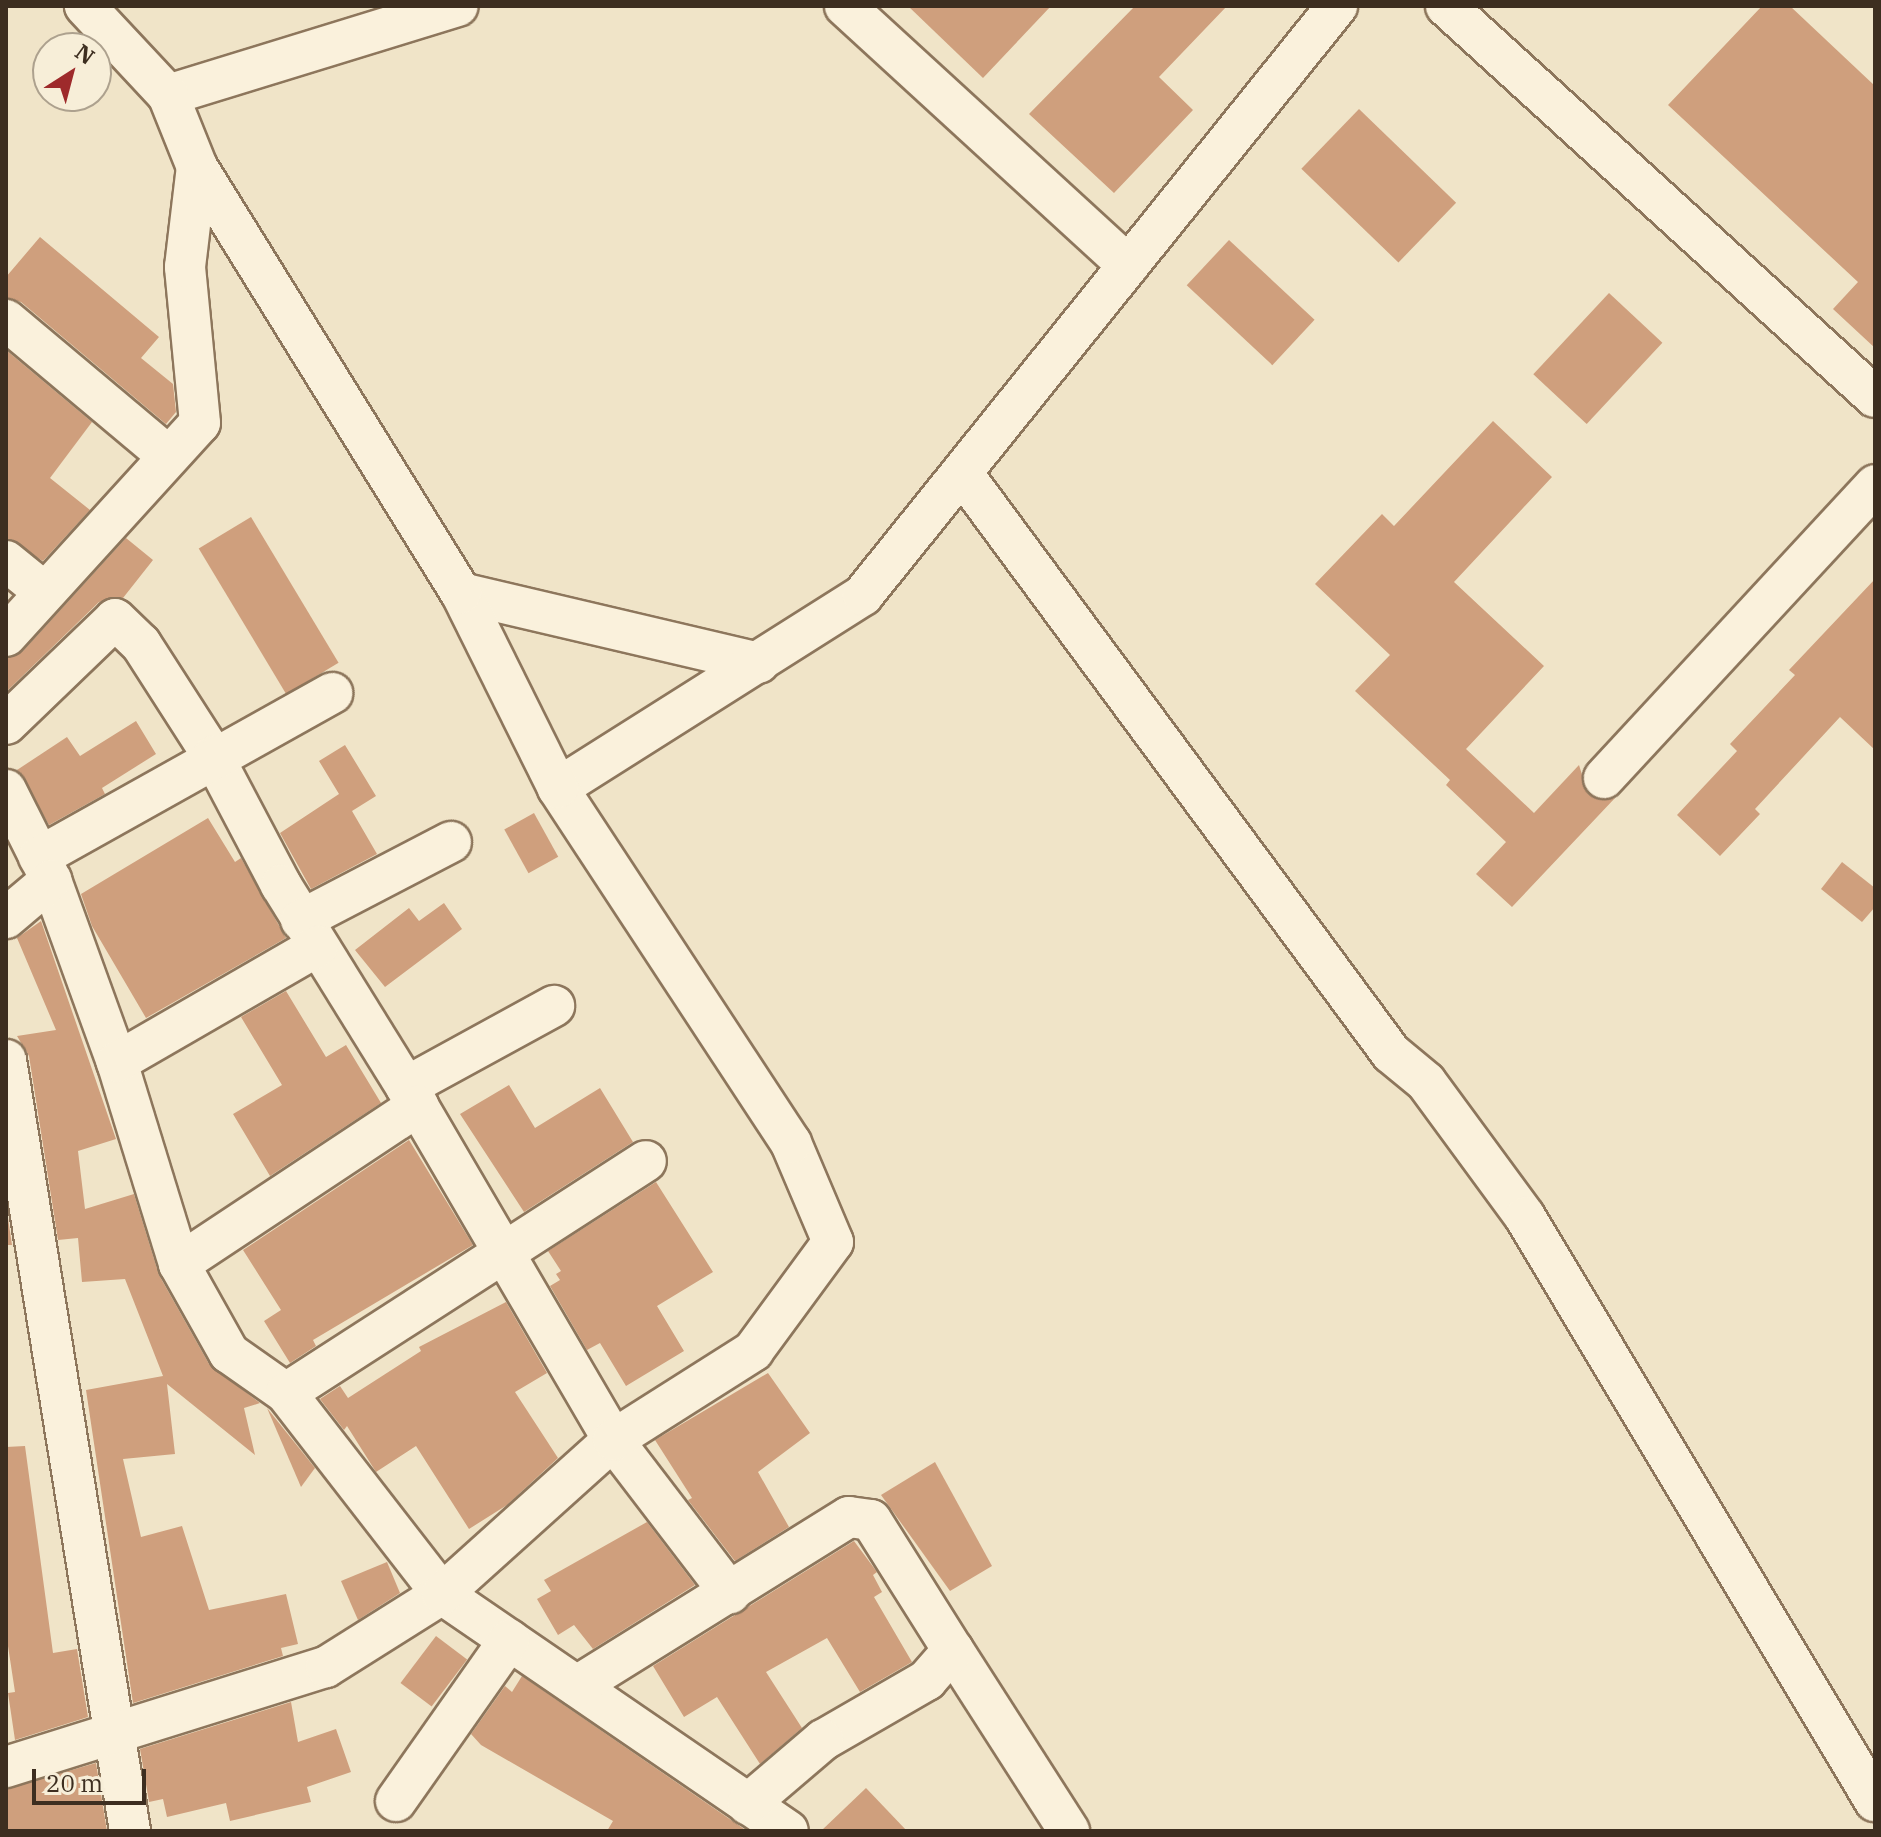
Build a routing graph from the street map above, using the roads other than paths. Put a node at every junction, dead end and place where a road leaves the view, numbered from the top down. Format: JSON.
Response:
{"nodes":[{"id":1,"x":85,"y":6,"type":"edge"},
{"id":2,"x":458,"y":6,"type":"edge"},
{"id":3,"x":845,"y":6,"type":"edge"},
{"id":4,"x":1337,"y":6,"type":"edge"},
{"id":5,"x":1446,"y":6,"type":"edge"},
{"id":6,"x":168,"y":95,"type":"junction"},
{"id":7,"x":197,"y":167,"type":"junction"},
{"id":8,"x":1128,"y":265,"type":"junction"},
{"id":9,"x":6,"y":320,"type":"edge"},
{"id":10,"x":1875,"y":397,"type":"edge"},
{"id":11,"x":168,"y":456,"type":"junction"},
{"id":12,"x":962,"y":473,"type":"junction"},
{"id":13,"x":1875,"y":485,"type":"edge"},
{"id":14,"x":6,"y":561,"type":"edge"},
{"id":15,"x":43,"y":591,"type":"junction"},
{"id":16,"x":461,"y":593,"type":"junction"},
{"id":17,"x":6,"y":636,"type":"edge"},
{"id":18,"x":759,"y":663,"type":"junction"},
{"id":19,"x":332,"y":693,"type":"dead end"},
{"id":20,"x":6,"y":724,"type":"edge"},
{"id":21,"x":213,"y":756,"type":"junction"},
{"id":22,"x":1604,"y":778,"type":"dead end"},
{"id":23,"x":558,"y":788,"type":"junction"},
{"id":24,"x":6,"y":790,"type":"edge"},
{"id":25,"x":451,"y":842,"type":"dead end"},
{"id":26,"x":45,"y":868,"type":"junction"},
{"id":27,"x":6,"y":918,"type":"edge"},
{"id":28,"x":309,"y":933,"type":"junction"},
{"id":29,"x":554,"y":1006,"type":"dead end"},
{"id":30,"x":6,"y":1060,"type":"edge"},
{"id":31,"x":117,"y":1062,"type":"junction"},
{"id":32,"x":412,"y":1097,"type":"junction"},
{"id":33,"x":646,"y":1161,"type":"dead end"},
{"id":34,"x":501,"y":1254,"type":"junction"},
{"id":35,"x":179,"y":1264,"type":"junction"},
{"id":36,"x":286,"y":1393,"type":"junction"},
{"id":37,"x":613,"y":1440,"type":"junction"},
{"id":38,"x":730,"y":1593,"type":"junction"},
{"id":39,"x":442,"y":1594,"type":"junction"},
{"id":40,"x":509,"y":1640,"type":"junction"},
{"id":41,"x":953,"y":1650,"type":"junction"},
{"id":42,"x":577,"y":1686,"type":"junction"},
{"id":43,"x":113,"y":1734,"type":"junction"},
{"id":44,"x":6,"y":1767,"type":"edge"},
{"id":45,"x":396,"y":1801,"type":"dead end"},
{"id":46,"x":1875,"y":1801,"type":"edge"},
{"id":47,"x":748,"y":1804,"type":"junction"},
{"id":48,"x":130,"y":1831,"type":"edge"},
{"id":49,"x":788,"y":1831,"type":"edge"},
{"id":50,"x":1069,"y":1831,"type":"edge"}],
"edges":[{"from":1,"to":6,"type":"street"},
{"from":2,"to":6,"type":"street"},
{"from":3,"to":8,"type":"street"},
{"from":4,"to":8,"type":"street"},
{"from":5,"to":10,"type":"street"},
{"from":6,"to":7,"type":"street"},
{"from":7,"to":11,"type":"street"},
{"from":7,"to":16,"type":"street"},
{"from":8,"to":12,"type":"street"},
{"from":9,"to":11,"type":"street"},
{"from":11,"to":15,"type":"street"},
{"from":12,"to":18,"type":"street"},
{"from":12,"to":46,"type":"street"},
{"from":13,"to":22,"type":"street"},
{"from":14,"to":15,"type":"street"},
{"from":15,"to":17,"type":"street"},
{"from":16,"to":18,"type":"street"},
{"from":16,"to":23,"type":"street"},
{"from":18,"to":23,"type":"street"},
{"from":19,"to":21,"type":"street"},
{"from":20,"to":21,"type":"street"},
{"from":21,"to":26,"type":"street"},
{"from":21,"to":28,"type":"street"},
{"from":23,"to":37,"type":"street"},
{"from":24,"to":26,"type":"street"},
{"from":25,"to":28,"type":"street"},
{"from":26,"to":27,"type":"street"},
{"from":26,"to":31,"type":"street"},
{"from":28,"to":31,"type":"street"},
{"from":28,"to":32,"type":"street"},
{"from":29,"to":32,"type":"street"},
{"from":30,"to":43,"type":"street"},
{"from":31,"to":35,"type":"street"},
{"from":32,"to":34,"type":"street"},
{"from":32,"to":35,"type":"street"},
{"from":33,"to":34,"type":"street"},
{"from":34,"to":36,"type":"street"},
{"from":34,"to":37,"type":"street"},
{"from":35,"to":36,"type":"street"},
{"from":36,"to":39,"type":"street"},
{"from":37,"to":38,"type":"street"},
{"from":37,"to":39,"type":"street"},
{"from":38,"to":41,"type":"street"},
{"from":38,"to":42,"type":"street"},
{"from":39,"to":40,"type":"street"},
{"from":39,"to":43,"type":"street"},
{"from":40,"to":42,"type":"street"},
{"from":40,"to":45,"type":"street"},
{"from":41,"to":47,"type":"street"},
{"from":41,"to":50,"type":"street"},
{"from":42,"to":47,"type":"street"},
{"from":43,"to":44,"type":"street"},
{"from":43,"to":48,"type":"street"},
{"from":47,"to":49,"type":"street"}]}
